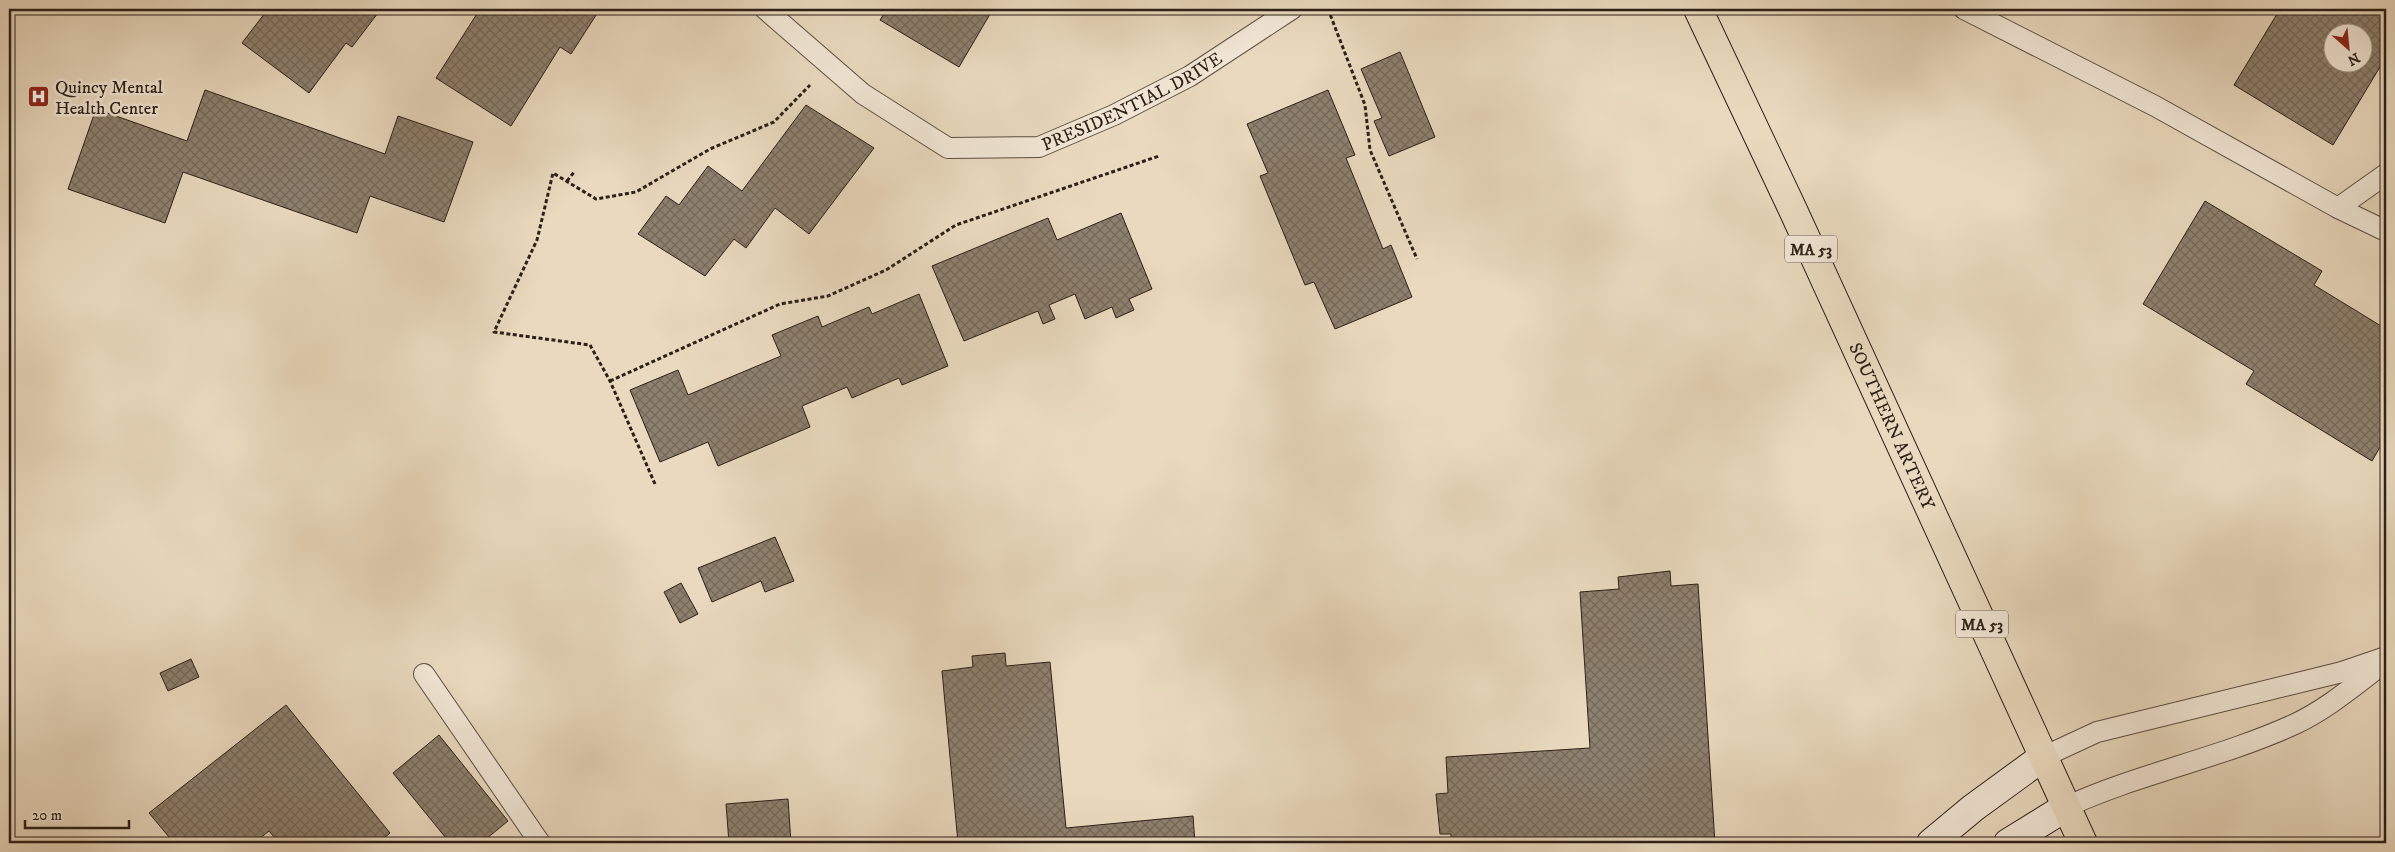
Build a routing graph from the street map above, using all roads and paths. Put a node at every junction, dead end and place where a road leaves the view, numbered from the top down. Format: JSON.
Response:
{"nodes":[{"id":1,"x":765,"y":9,"type":"edge"},
{"id":2,"x":1292,"y":9,"type":"edge"},
{"id":3,"x":1328,"y":9,"type":"edge"},
{"id":4,"x":1698,"y":9,"type":"edge"},
{"id":5,"x":1964,"y":9,"type":"edge"},
{"id":6,"x":830,"y":65,"type":"junction"},
{"id":7,"x":1159,"y":156,"type":"dead end"},
{"id":8,"x":575,"y":171,"type":"dead end"},
{"id":9,"x":2386,"y":174,"type":"edge"},
{"id":10,"x":567,"y":181,"type":"junction"},
{"id":11,"x":2338,"y":208,"type":"junction"},
{"id":12,"x":2386,"y":231,"type":"edge"},
{"id":13,"x":1417,"y":259,"type":"dead end"},
{"id":14,"x":610,"y":381,"type":"junction"},
{"id":15,"x":655,"y":484,"type":"dead end"},
{"id":16,"x":2386,"y":657,"type":"edge"},
{"id":17,"x":2386,"y":662,"type":"edge"},
{"id":18,"x":424,"y":674,"type":"dead end"},
{"id":19,"x":2043,"y":757,"type":"junction"},
{"id":20,"x":2066,"y":807,"type":"junction"},
{"id":21,"x":540,"y":843,"type":"edge"},
{"id":22,"x":1931,"y":843,"type":"edge"},
{"id":23,"x":2008,"y":843,"type":"edge"},
{"id":24,"x":2083,"y":843,"type":"edge"}],
"edges":[{"from":1,"to":6,"type":"lane","name":"PRESIDENTIAL DRIVE"},
{"from":2,"to":6,"type":"lane","name":"PRESIDENTIAL DRIVE"},
{"from":3,"to":13,"type":"path"},
{"from":4,"to":19,"type":"main road","name":"SOUTHERN ARTERY","number":"MA 53"},
{"from":5,"to":11,"type":"lane"},
{"from":6,"to":10,"type":"path"},
{"from":7,"to":14,"type":"path"},
{"from":8,"to":10,"type":"path"},
{"from":9,"to":11,"type":"lane"},
{"from":10,"to":14,"type":"path"},
{"from":11,"to":12,"type":"lane"},
{"from":14,"to":15,"type":"path"},
{"from":16,"to":19,"type":"lane"},
{"from":17,"to":20,"type":"lane"},
{"from":18,"to":21,"type":"lane"},
{"from":19,"to":20,"type":"main road","name":"SOUTHERN ARTERY","number":"MA 53"},
{"from":19,"to":22,"type":"street"},
{"from":20,"to":23,"type":"street"},
{"from":20,"to":24,"type":"main road","name":"SOUTHERN ARTERY","number":"MA 53"}]}
